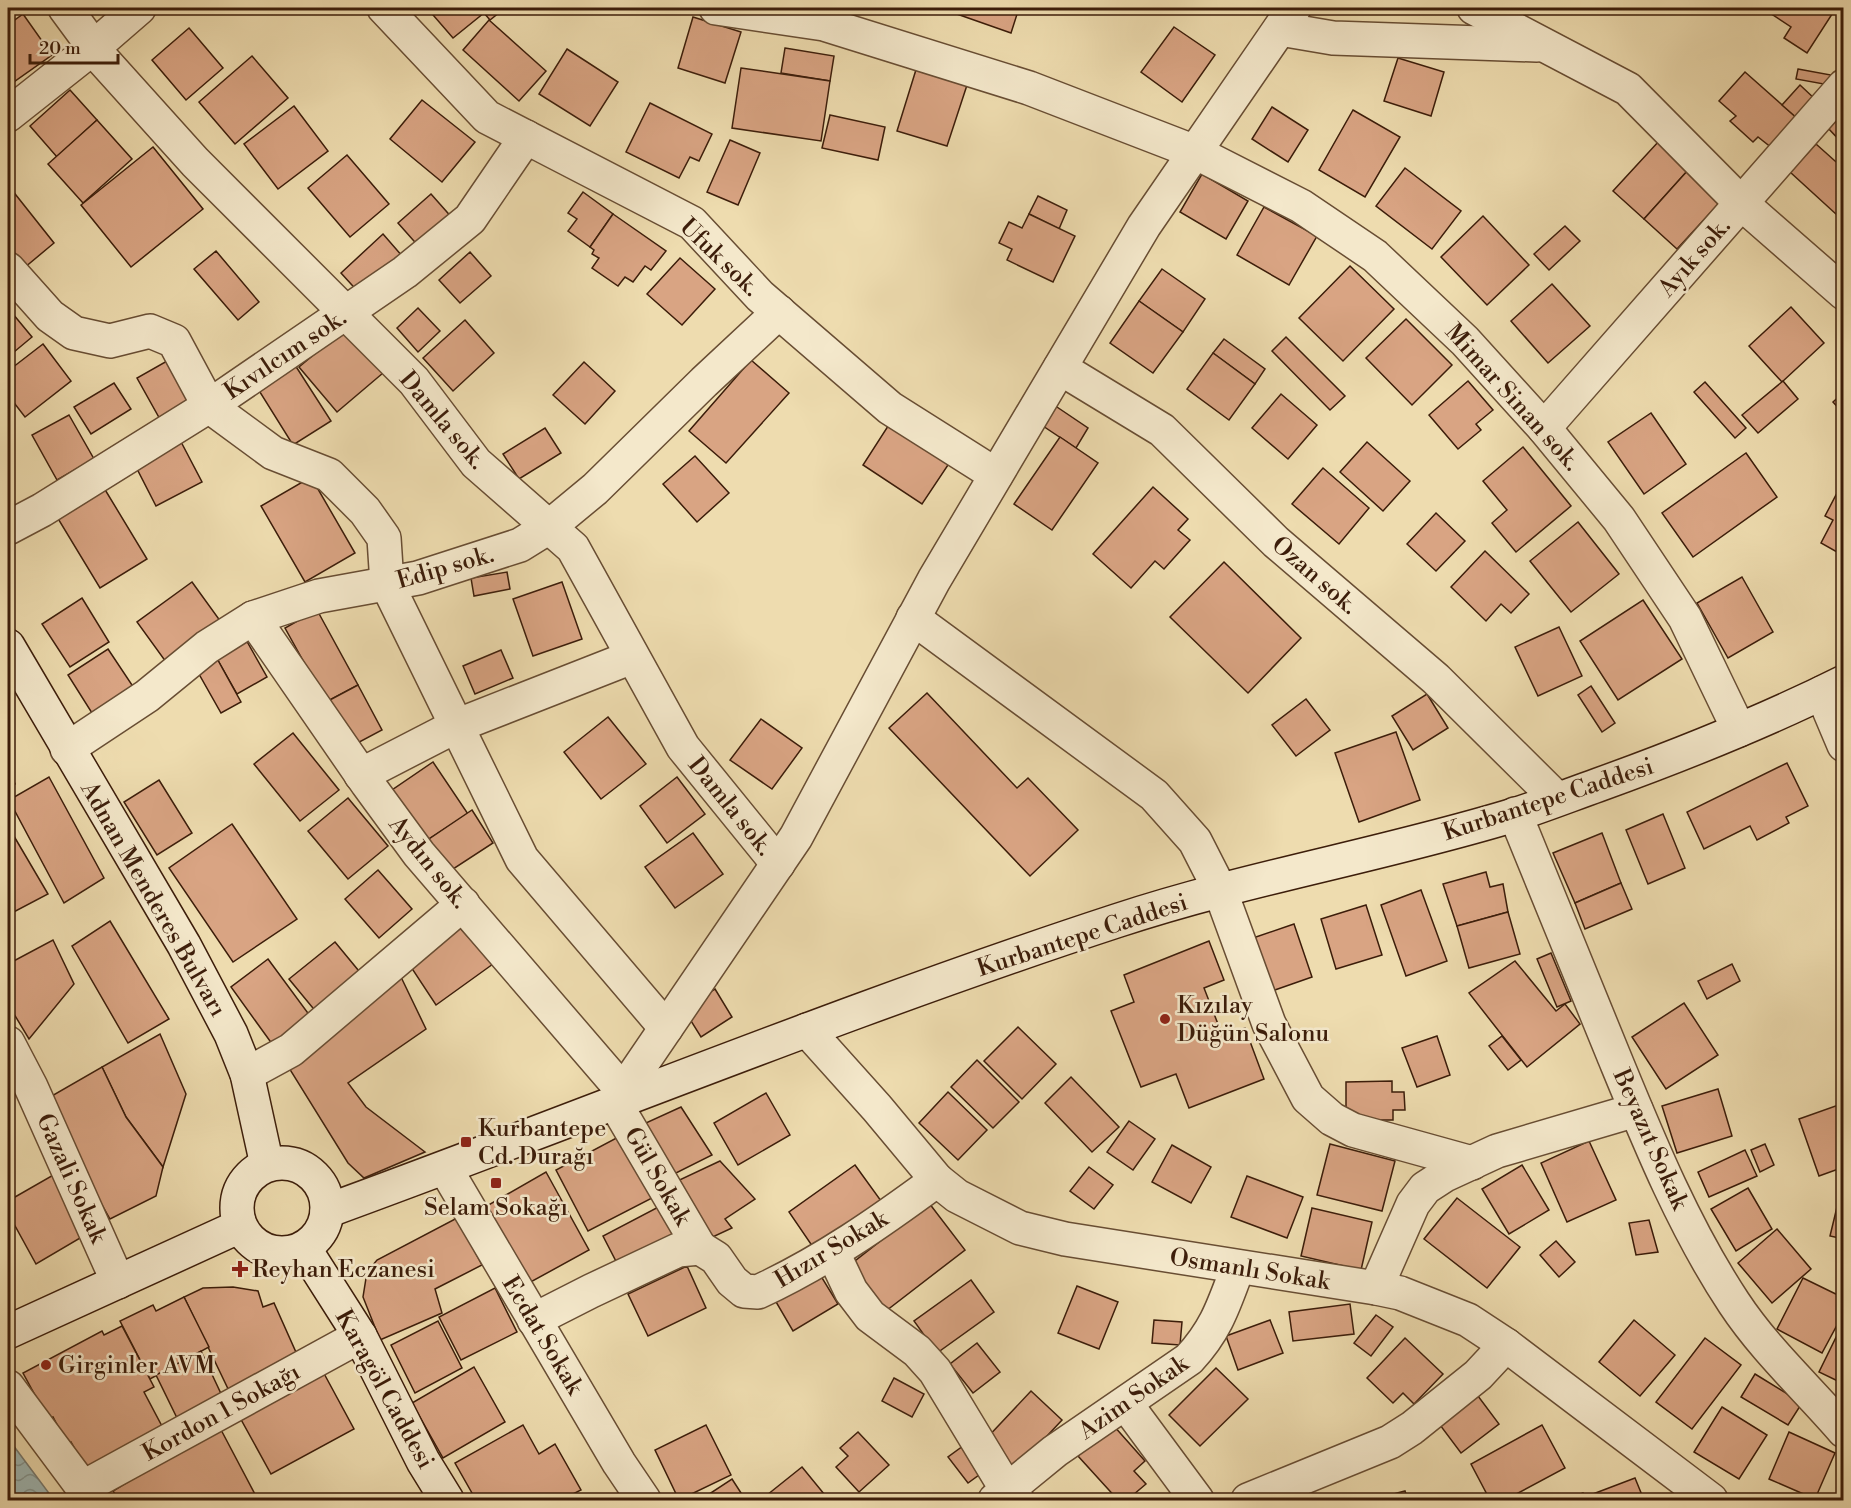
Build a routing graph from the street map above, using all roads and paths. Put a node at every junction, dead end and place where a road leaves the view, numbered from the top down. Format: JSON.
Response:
{"nodes":[{"id":1,"x":65,"y":8,"type":"edge"},
{"id":2,"x":139,"y":8,"type":"edge"},
{"id":3,"x":384,"y":8,"type":"edge"},
{"id":4,"x":716,"y":8,"type":"edge"},
{"id":5,"x":1474,"y":8,"type":"edge"},
{"id":6,"x":763,"y":11,"type":"edge"},
{"id":7,"x":1287,"y":18,"type":"edge"},
{"id":8,"x":1545,"y":45,"type":"junction"},
{"id":9,"x":94,"y":47,"type":"junction"},
{"id":10,"x":1844,"y":86,"type":"edge"},
{"id":11,"x":8,"y":114,"type":"edge"},
{"id":12,"x":526,"y":137,"type":"junction"},
{"id":13,"x":1195,"y":152,"type":"junction"},
{"id":14,"x":1741,"y":202,"type":"junction"},
{"id":15,"x":8,"y":269,"type":"edge"},
{"id":16,"x":1844,"y":293,"type":"edge"},
{"id":17,"x":345,"y":312,"type":"junction"},
{"id":18,"x":779,"y":312,"type":"junction"},
{"id":19,"x":1060,"y":368,"type":"junction"},
{"id":20,"x":209,"y":406,"type":"junction"},
{"id":21,"x":1544,"y":428,"type":"junction"},
{"id":22,"x":996,"y":475,"type":"junction"},
{"id":23,"x":549,"y":527,"type":"junction"},
{"id":24,"x":8,"y":528,"type":"edge"},
{"id":25,"x":387,"y":584,"type":"junction"},
{"id":26,"x":253,"y":618,"type":"junction"},
{"id":27,"x":913,"y":618,"type":"junction"},
{"id":28,"x":8,"y":646,"type":"edge"},
{"id":29,"x":632,"y":657,"type":"junction"},
{"id":30,"x":1833,"y":687,"type":"edge"},
{"id":31,"x":456,"y":726,"type":"junction"},
{"id":32,"x":1739,"y":730,"type":"junction"},
{"id":33,"x":1844,"y":745,"type":"edge"},
{"id":34,"x":67,"y":749,"type":"junction"},
{"id":35,"x":362,"y":775,"type":"junction"},
{"id":36,"x":1557,"y":799,"type":"junction"},
{"id":37,"x":1515,"y":814,"type":"junction"},
{"id":38,"x":778,"y":864,"type":"junction"},
{"id":39,"x":1220,"y":890,"type":"junction"},
{"id":40,"x":463,"y":904,"type":"junction"},
{"id":41,"x":666,"y":1028,"type":"junction"},
{"id":42,"x":807,"y":1030,"type":"junction"},
{"id":43,"x":8,"y":1043,"type":"edge"},
{"id":44,"x":247,"y":1074,"type":"junction"},
{"id":45,"x":619,"y":1097,"type":"junction"},
{"id":46,"x":1636,"y":1110,"type":"junction"},
{"id":47,"x":1472,"y":1163,"type":"junction"},
{"id":48,"x":267,"y":1165,"type":"junction"},
{"id":49,"x":445,"y":1168,"type":"junction"},
{"id":50,"x":937,"y":1180,"type":"junction"},
{"id":51,"x":327,"y":1211,"type":"junction"},
{"id":52,"x":240,"y":1226,"type":"junction"},
{"id":53,"x":304,"y":1248,"type":"junction"},
{"id":54,"x":700,"y":1248,"type":"junction"},
{"id":55,"x":833,"y":1253,"type":"junction"},
{"id":56,"x":1238,"y":1267,"type":"junction"},
{"id":57,"x":118,"y":1282,"type":"junction"},
{"id":58,"x":1376,"y":1288,"type":"junction"},
{"id":59,"x":534,"y":1320,"type":"junction"},
{"id":60,"x":8,"y":1332,"type":"edge"},
{"id":61,"x":360,"y":1336,"type":"junction"},
{"id":62,"x":1506,"y":1345,"type":"junction"},
{"id":63,"x":8,"y":1387,"type":"edge"},
{"id":64,"x":1126,"y":1404,"type":"junction"},
{"id":65,"x":1844,"y":1431,"type":"edge"},
{"id":66,"x":87,"y":1494,"type":"edge"},
{"id":67,"x":1006,"y":1497,"type":"edge"},
{"id":68,"x":447,"y":1500,"type":"edge"},
{"id":69,"x":644,"y":1500,"type":"edge"},
{"id":70,"x":1197,"y":1500,"type":"edge"},
{"id":71,"x":1248,"y":1500,"type":"edge"},
{"id":72,"x":1711,"y":1500,"type":"edge"}],
"edges":[{"from":1,"to":9,"type":"street","name":"Damla sok."},
{"from":2,"to":9,"type":"street"},
{"from":3,"to":12,"type":"street","name":"Ufuk sok."},
{"from":4,"to":6,"type":"street","name":"Mimar Sinan sok."},
{"from":5,"to":8,"type":"street"},
{"from":6,"to":13,"type":"street","name":"Mimar Sinan sok."},
{"from":7,"to":8,"type":"street"},
{"from":7,"to":13,"type":"street"},
{"from":8,"to":14,"type":"street"},
{"from":9,"to":11,"type":"street"},
{"from":9,"to":17,"type":"street","name":"Damla sok."},
{"from":10,"to":14,"type":"street","name":"Ayık sok."},
{"from":12,"to":17,"type":"street","name":"Kıvılcım sok."},
{"from":12,"to":18,"type":"street","name":"Ufuk sok."},
{"from":13,"to":19,"type":"street"},
{"from":13,"to":21,"type":"street","name":"Mimar Sinan sok."},
{"from":14,"to":16,"type":"street"},
{"from":14,"to":21,"type":"street","name":"Ayık sok."},
{"from":15,"to":20,"type":"street"},
{"from":17,"to":20,"type":"street","name":"Kıvılcım sok."},
{"from":17,"to":23,"type":"street","name":"Damla sok."},
{"from":18,"to":22,"type":"street","name":"Ufuk sok."},
{"from":18,"to":23,"type":"street","name":"Edip sok."},
{"from":19,"to":22,"type":"street"},
{"from":19,"to":36,"type":"street","name":"Ozan sok."},
{"from":20,"to":24,"type":"street","name":"Kıvılcım sok."},
{"from":20,"to":25,"type":"street"},
{"from":21,"to":32,"type":"street","name":"Mimar Sinan sok."},
{"from":22,"to":27,"type":"street"},
{"from":23,"to":25,"type":"street","name":"Edip sok."},
{"from":23,"to":29,"type":"street","name":"Damla sok."},
{"from":25,"to":26,"type":"street","name":"Edip sok."},
{"from":25,"to":31,"type":"street"},
{"from":26,"to":34,"type":"street","name":"Edip sok."},
{"from":26,"to":35,"type":"street","name":"Aydın sok."},
{"from":27,"to":38,"type":"street"},
{"from":27,"to":39,"type":"street"},
{"from":28,"to":34,"type":"street","name":"Adnan Menderes Bulvarı"},
{"from":29,"to":31,"type":"street"},
{"from":29,"to":38,"type":"street","name":"Damla sok."},
{"from":30,"to":32,"type":"street","name":"Kurbantepe Caddesi"},
{"from":30,"to":33,"type":"street"},
{"from":31,"to":35,"type":"street"},
{"from":31,"to":41,"type":"street"},
{"from":32,"to":36,"type":"street","name":"Kurbantepe Caddesi"},
{"from":34,"to":44,"type":"street","name":"Adnan Menderes Bulvarı"},
{"from":35,"to":40,"type":"street","name":"Aydın sok."},
{"from":36,"to":37,"type":"street","name":"Kurbantepe Caddesi"},
{"from":37,"to":39,"type":"street","name":"Kurbantepe Caddesi"},
{"from":37,"to":46,"type":"street","name":"Beyazıt Sokak"},
{"from":38,"to":41,"type":"street"},
{"from":39,"to":42,"type":"street","name":"Kurbantepe Caddesi"},
{"from":39,"to":47,"type":"street"},
{"from":40,"to":44,"type":"street"},
{"from":40,"to":45,"type":"street","name":"Aydın sok."},
{"from":41,"to":45,"type":"street"},
{"from":42,"to":45,"type":"street","name":"Kurbantepe Caddesi"},
{"from":42,"to":50,"type":"street","name":"Osmanlı Sokak"},
{"from":43,"to":57,"type":"street","name":"Gazali Sokak"},
{"from":44,"to":48,"type":"street","name":"Adnan Menderes Bulvarı"},
{"from":45,"to":49,"type":"street","name":"Kurbantepe Caddesi"},
{"from":45,"to":54,"type":"street","name":"Gül Sokak"},
{"from":46,"to":47,"type":"street"},
{"from":46,"to":65,"type":"street","name":"Beyazıt Sokak"},
{"from":47,"to":58,"type":"street"},
{"from":48,"to":51,"type":"street"},
{"from":48,"to":52,"type":"street"},
{"from":49,"to":51,"type":"street","name":"Kurbantepe Caddesi"},
{"from":49,"to":59,"type":"street","name":"Ecdat Sokak"},
{"from":50,"to":55,"type":"street","name":"Hızır Sokak"},
{"from":50,"to":56,"type":"street","name":"Osmanlı Sokak"},
{"from":51,"to":53,"type":"street"},
{"from":52,"to":53,"type":"street"},
{"from":52,"to":57,"type":"street"},
{"from":53,"to":61,"type":"street","name":"Karagöl Caddesi"},
{"from":54,"to":55,"type":"street","name":"Hızır Sokak"},
{"from":54,"to":59,"type":"street"},
{"from":55,"to":67,"type":"street"},
{"from":56,"to":58,"type":"street","name":"Osmanlı Sokak"},
{"from":56,"to":64,"type":"street","name":"Azim Sokak"},
{"from":57,"to":60,"type":"street"},
{"from":58,"to":62,"type":"street","name":"Osmanlı Sokak"},
{"from":59,"to":69,"type":"street","name":"Ecdat Sokak"},
{"from":61,"to":66,"type":"street","name":"Kordon 1 Sokağı"},
{"from":61,"to":68,"type":"street","name":"Karagöl Caddesi"},
{"from":62,"to":71,"type":"street"},
{"from":62,"to":72,"type":"street","name":"Osmanlı Sokak"},
{"from":63,"to":66,"type":"street"},
{"from":64,"to":67,"type":"street","name":"Azim Sokak"},
{"from":64,"to":70,"type":"street"}]}
